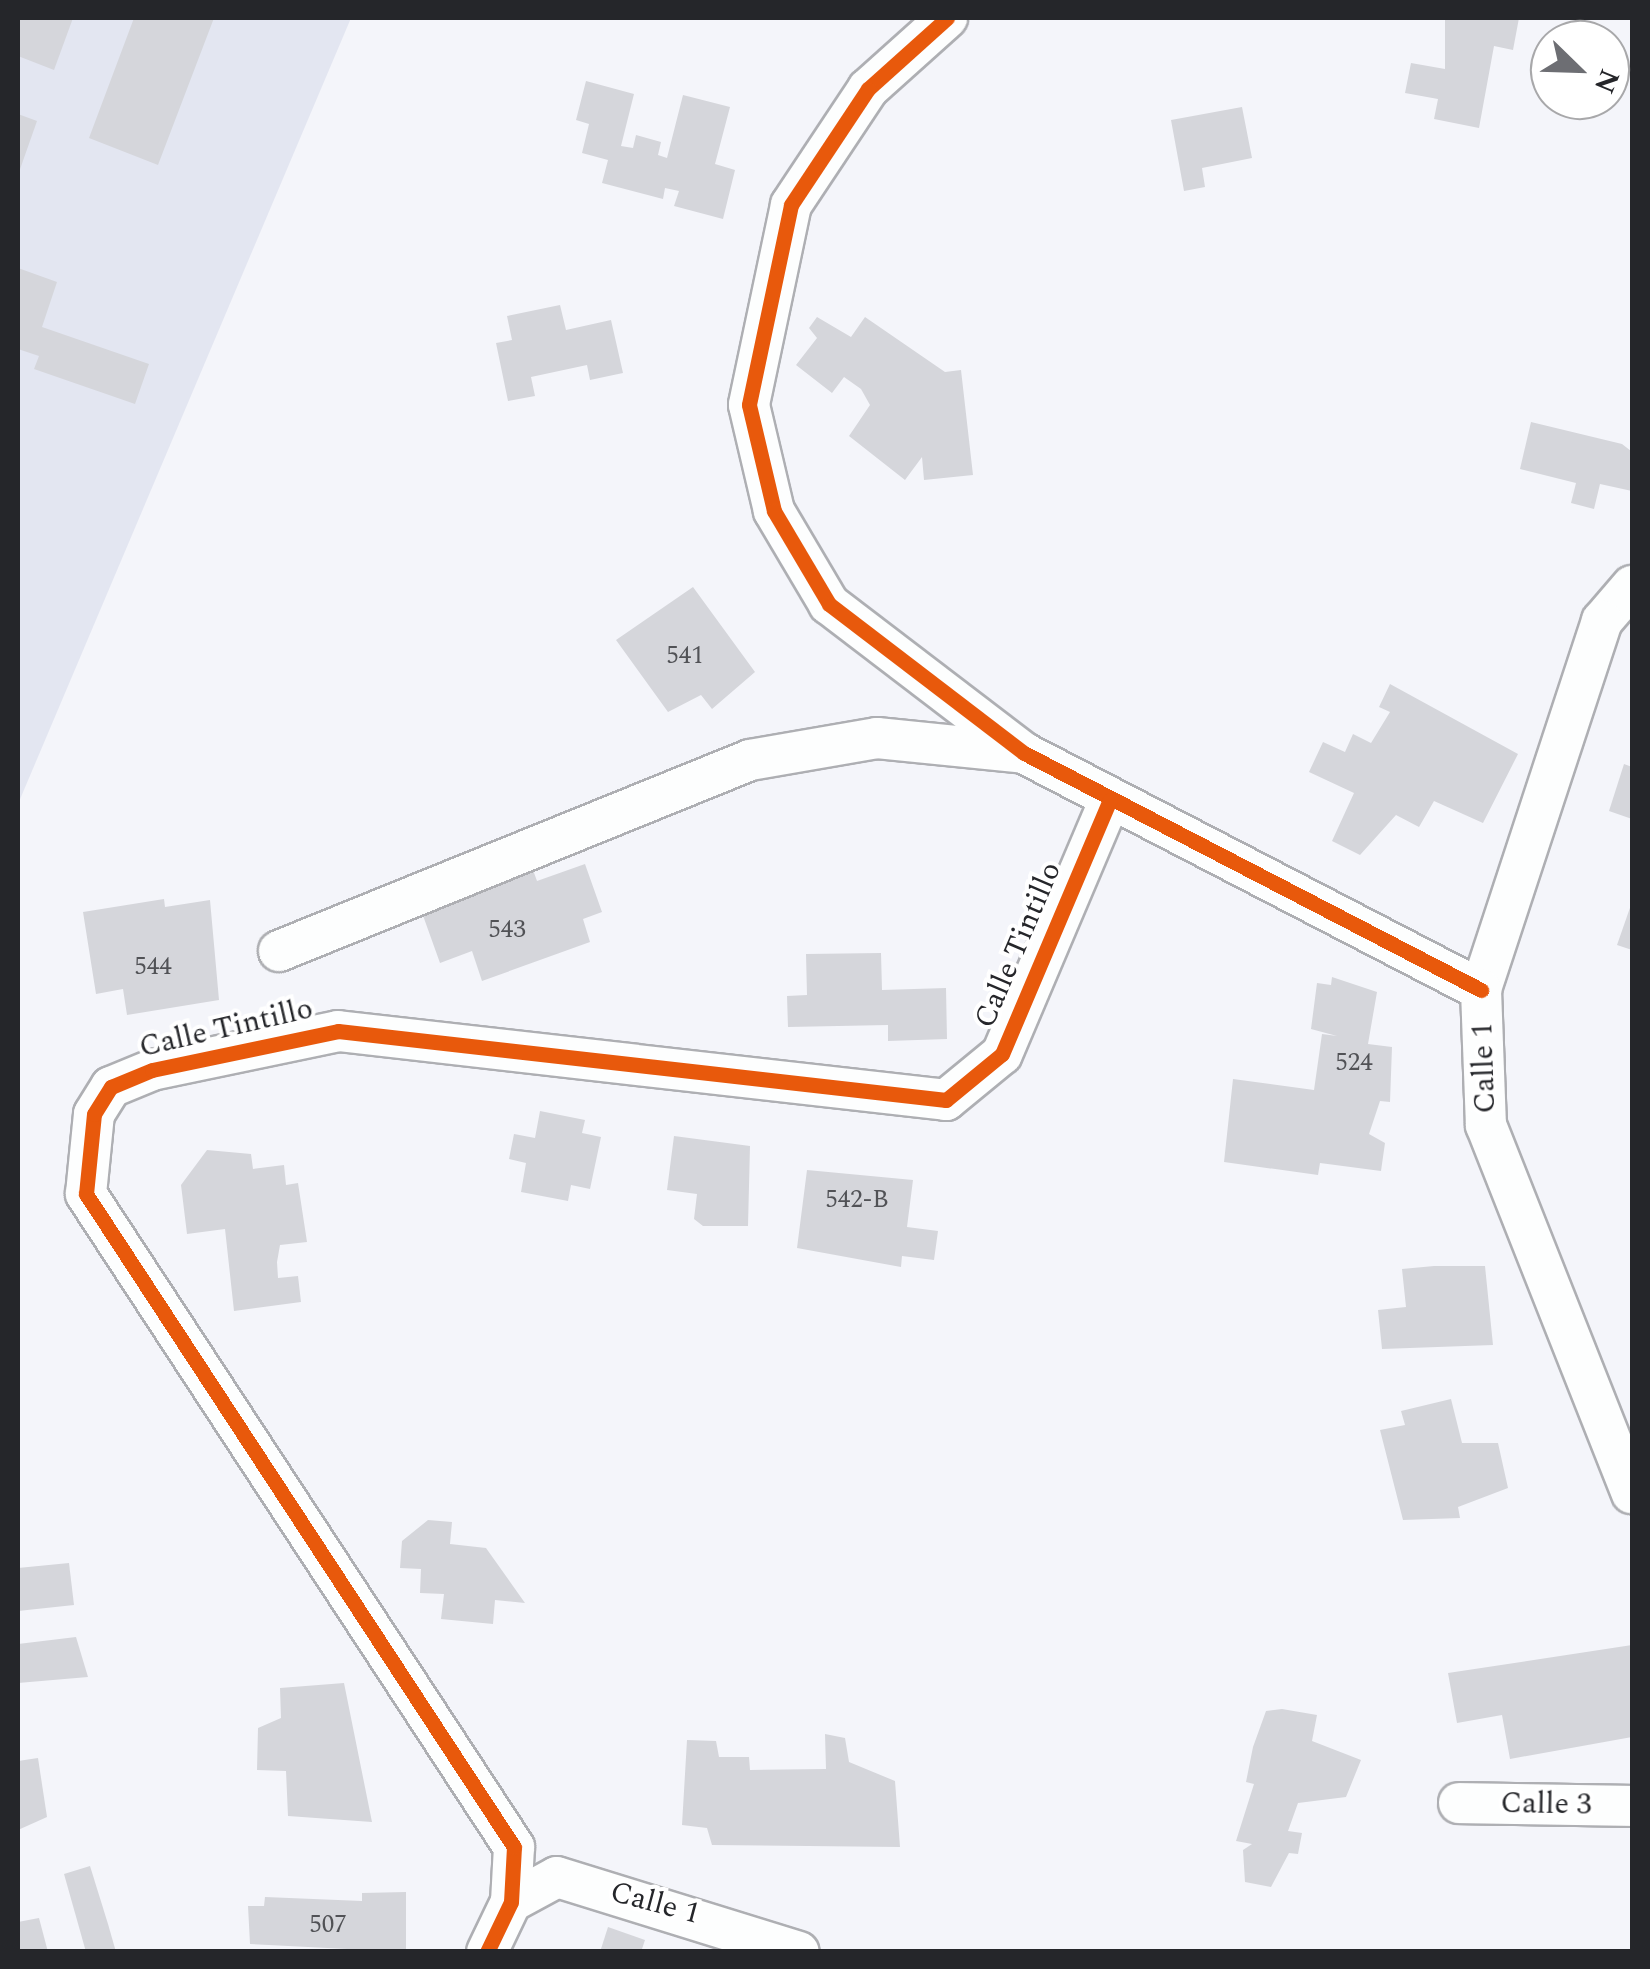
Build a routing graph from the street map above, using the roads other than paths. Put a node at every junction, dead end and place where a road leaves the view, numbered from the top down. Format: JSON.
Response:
{"nodes":[{"id":1,"x":947,"y":18,"type":"edge"},
{"id":2,"x":1632,"y":586,"type":"edge"},
{"id":3,"x":1024,"y":753,"type":"junction"},
{"id":4,"x":1110,"y":800,"type":"junction"},
{"id":5,"x":279,"y":951,"type":"dead end"},
{"id":6,"x":1481,"y":990,"type":"junction"},
{"id":7,"x":1632,"y":1493,"type":"edge"},
{"id":8,"x":1459,"y":1803,"type":"dead end"},
{"id":9,"x":1632,"y":1806,"type":"edge"},
{"id":10,"x":512,"y":1902,"type":"junction"},
{"id":11,"x":487,"y":1952,"type":"edge"},
{"id":12,"x":800,"y":1952,"type":"edge"}],
"edges":[{"from":1,"to":3,"type":"street"},
{"from":2,"to":6,"type":"street","name":"Calle 1"},
{"from":3,"to":4,"type":"street"},
{"from":3,"to":5,"type":"street"},
{"from":4,"to":6,"type":"street"},
{"from":4,"to":10,"type":"street","name":"Calle Tintillo"},
{"from":6,"to":7,"type":"street","name":"Calle 1"},
{"from":8,"to":9,"type":"street","name":"Calle 3"},
{"from":10,"to":11,"type":"street","name":"Calle Tintillo"},
{"from":10,"to":12,"type":"street","name":"Calle 1"}]}
